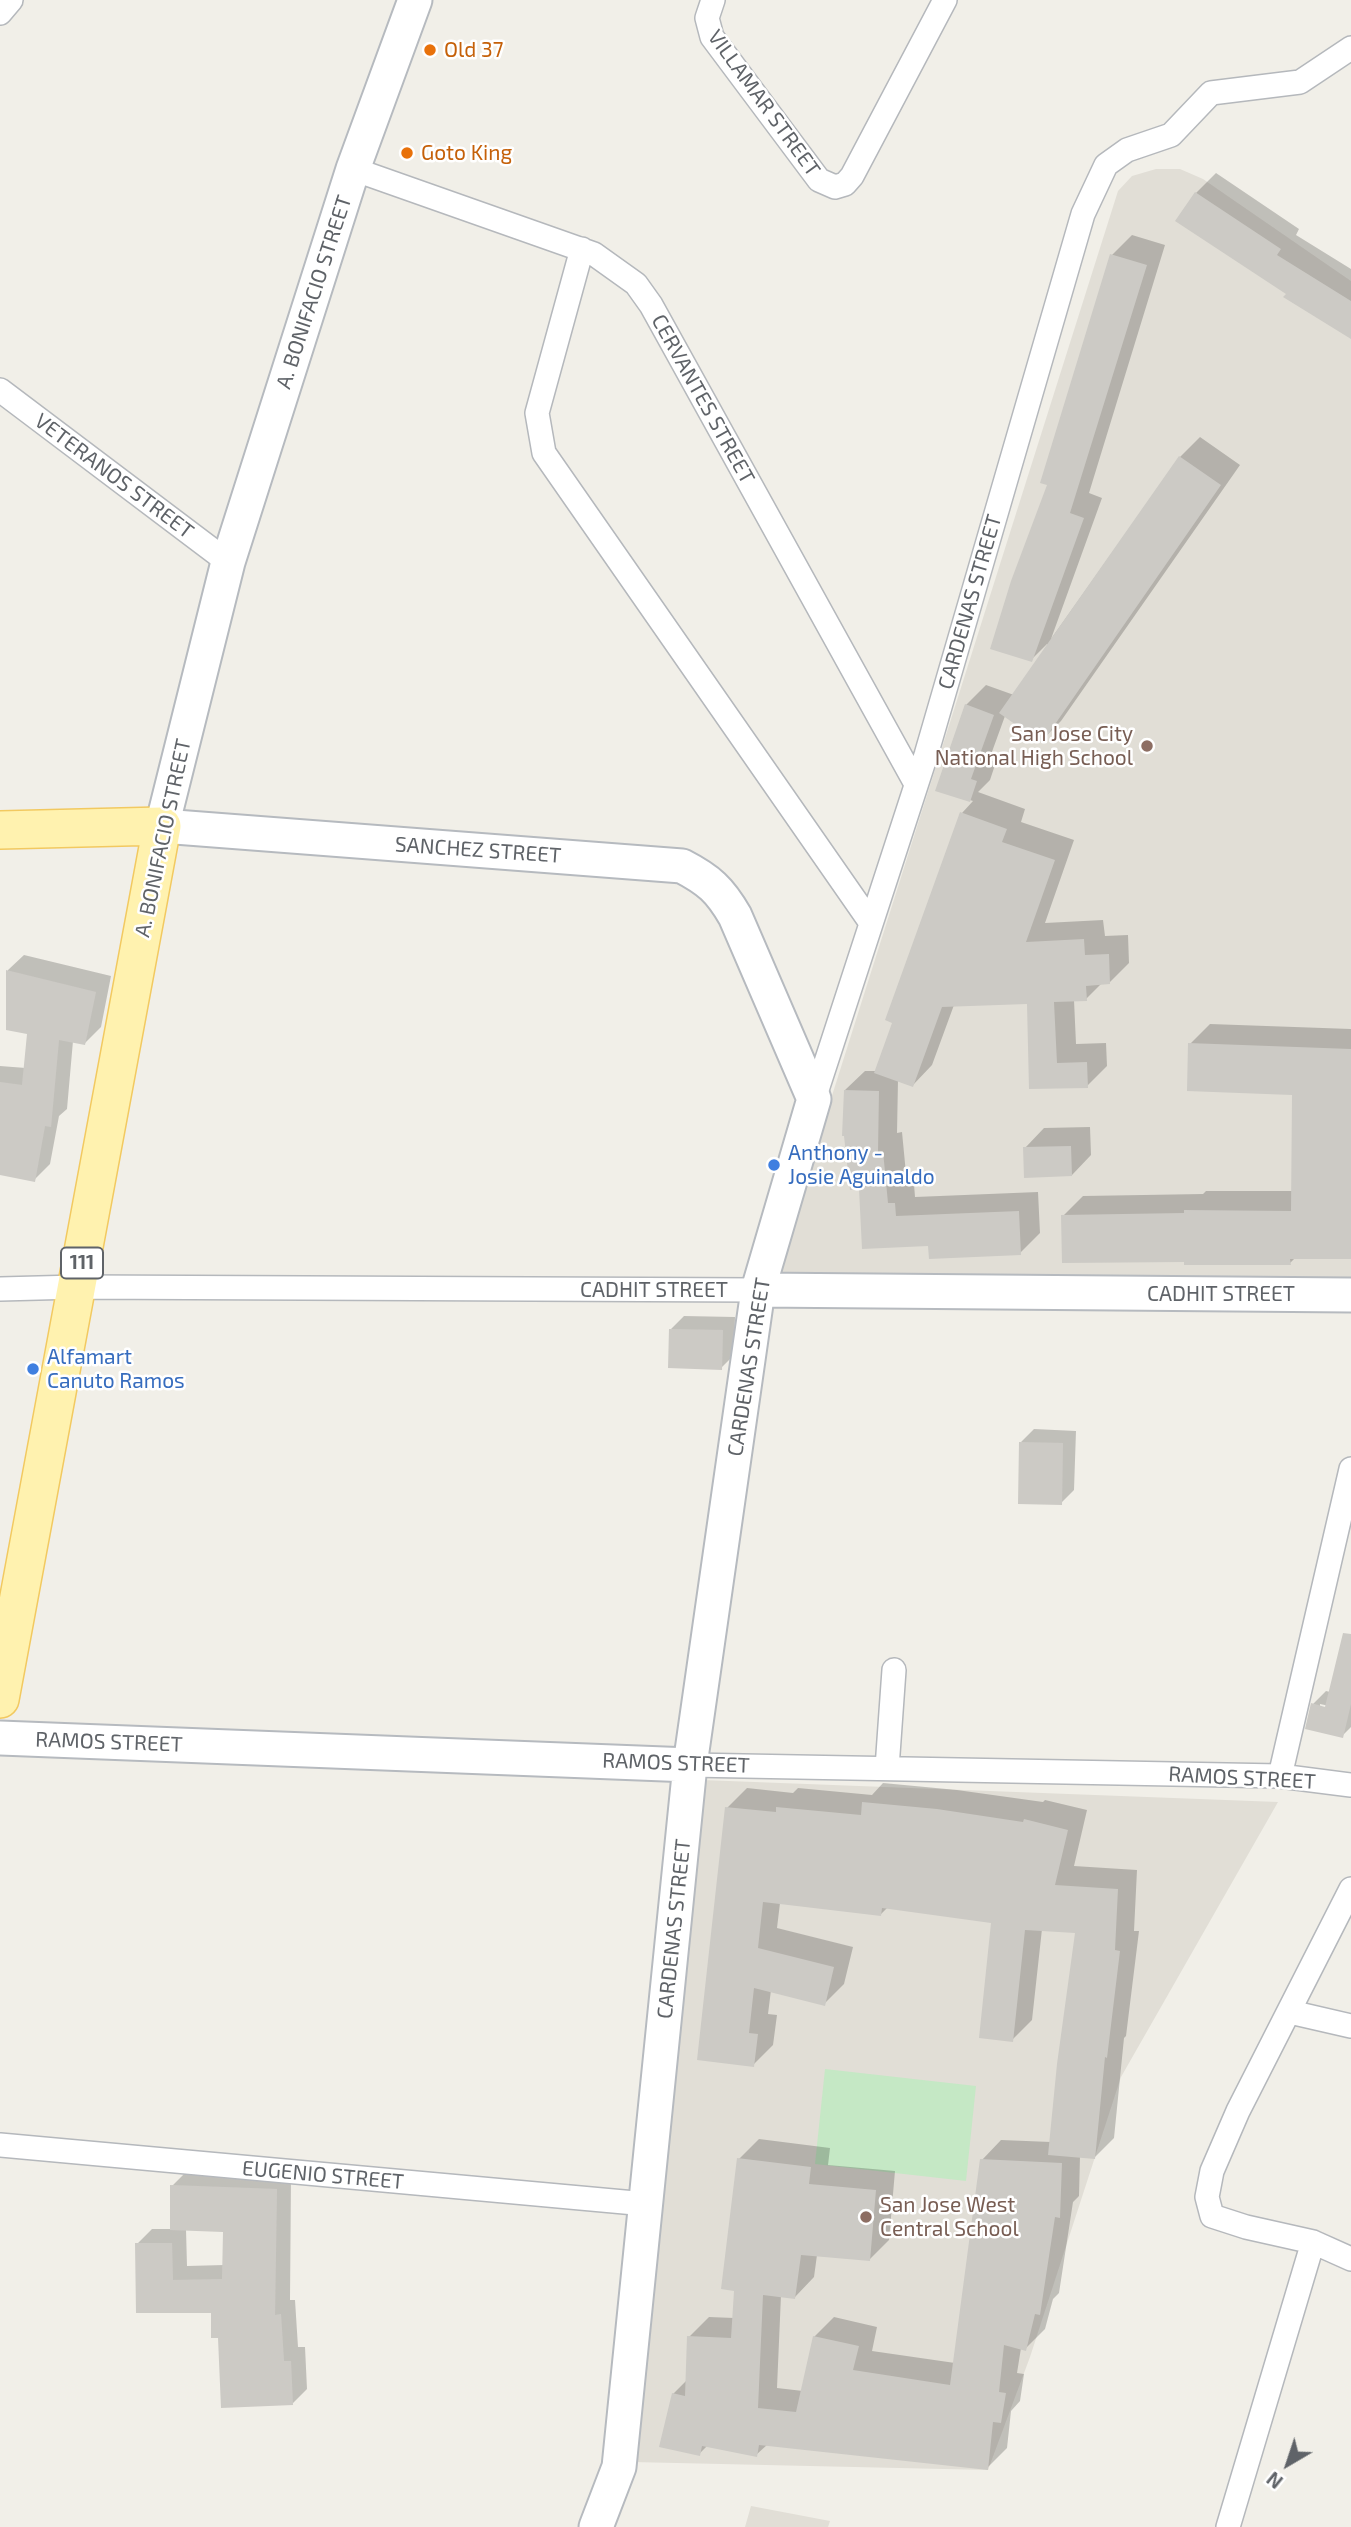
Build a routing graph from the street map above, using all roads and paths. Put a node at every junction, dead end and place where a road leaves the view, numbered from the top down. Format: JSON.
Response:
{"nodes":[{"id":1,"x":11,"y":0,"type":"edge"},
{"id":2,"x":415,"y":0,"type":"edge"},
{"id":3,"x":713,"y":0,"type":"edge"},
{"id":4,"x":945,"y":0,"type":"edge"},
{"id":5,"x":0,"y":13,"type":"edge"},
{"id":6,"x":1351,"y":48,"type":"edge"},
{"id":7,"x":353,"y":169,"type":"junction"},
{"id":8,"x":582,"y":249,"type":"junction"},
{"id":9,"x":0,"y":390,"type":"edge"},
{"id":10,"x":228,"y":562,"type":"junction"},
{"id":11,"x":916,"y":784,"type":"junction"},
{"id":12,"x":162,"y":826,"type":"junction"},
{"id":13,"x":0,"y":830,"type":"edge"},
{"id":14,"x":871,"y":923,"type":"junction"},
{"id":15,"x":814,"y":1099,"type":"junction"},
{"id":16,"x":77,"y":1287,"type":"junction"},
{"id":17,"x":0,"y":1289,"type":"edge"},
{"id":18,"x":758,"y":1290,"type":"junction"},
{"id":19,"x":1351,"y":1294,"type":"edge"},
{"id":20,"x":1351,"y":1469,"type":"edge"},
{"id":21,"x":894,"y":1670,"type":"dead end"},
{"id":22,"x":0,"y":1699,"type":"edge"},
{"id":23,"x":0,"y":1738,"type":"edge"},
{"id":24,"x":690,"y":1765,"type":"junction"},
{"id":25,"x":887,"y":1768,"type":"junction"},
{"id":26,"x":1280,"y":1776,"type":"junction"},
{"id":27,"x":1351,"y":1785,"type":"edge"},
{"id":28,"x":1351,"y":1889,"type":"edge"},
{"id":29,"x":1290,"y":2012,"type":"junction"},
{"id":30,"x":1351,"y":2026,"type":"edge"},
{"id":31,"x":0,"y":2145,"type":"edge"},
{"id":32,"x":646,"y":2204,"type":"junction"},
{"id":33,"x":1313,"y":2242,"type":"junction"},
{"id":34,"x":1351,"y":2259,"type":"edge"},
{"id":35,"x":596,"y":2527,"type":"edge"},
{"id":36,"x":1228,"y":2527,"type":"edge"}],
"edges":[{"from":1,"to":5,"type":"street"},
{"from":2,"to":7,"type":"street","name":"A. BONIFACIO STREET"},
{"from":3,"to":4,"type":"street","name":"VILLAMAR STREET"},
{"from":6,"to":11,"type":"street","name":"CARDENAS STREET"},
{"from":7,"to":8,"type":"street","name":"CERVANTES STREET"},
{"from":7,"to":10,"type":"street","name":"A. BONIFACIO STREET"},
{"from":8,"to":11,"type":"street","name":"CERVANTES STREET"},
{"from":8,"to":14,"type":"street"},
{"from":9,"to":10,"type":"street","name":"VETERANOS STREET"},
{"from":10,"to":12,"type":"street","name":"A. BONIFACIO STREET"},
{"from":11,"to":14,"type":"street","name":"CARDENAS STREET"},
{"from":12,"to":13,"type":"main road","name":"SANCHEZ STREET"},
{"from":12,"to":15,"type":"street","name":"SANCHEZ STREET"},
{"from":12,"to":16,"type":"main road","name":"A. BONIFACIO STREET","number":"111"},
{"from":14,"to":15,"type":"street","name":"CARDENAS STREET"},
{"from":15,"to":18,"type":"street","name":"CARDENAS STREET"},
{"from":16,"to":17,"type":"street","name":"CADHIT STREET"},
{"from":16,"to":18,"type":"street","name":"CADHIT STREET"},
{"from":16,"to":22,"type":"main road","name":"A. BONIFACIO STREET","number":"111"},
{"from":18,"to":19,"type":"street","name":"CADHIT STREET"},
{"from":18,"to":24,"type":"street","name":"CARDENAS STREET"},
{"from":20,"to":26,"type":"street"},
{"from":21,"to":25,"type":"street"},
{"from":23,"to":24,"type":"street","name":"RAMOS STREET"},
{"from":24,"to":25,"type":"street","name":"RAMOS STREET"},
{"from":24,"to":32,"type":"street","name":"CARDENAS STREET"},
{"from":25,"to":26,"type":"street","name":"RAMOS STREET"},
{"from":26,"to":27,"type":"street","name":"RAMOS STREET"},
{"from":28,"to":29,"type":"street"},
{"from":29,"to":30,"type":"street"},
{"from":29,"to":33,"type":"street"},
{"from":31,"to":32,"type":"street","name":"EUGENIO STREET"},
{"from":32,"to":35,"type":"street","name":"CARDENAS STREET"},
{"from":33,"to":34,"type":"street"},
{"from":33,"to":36,"type":"street"}]}
